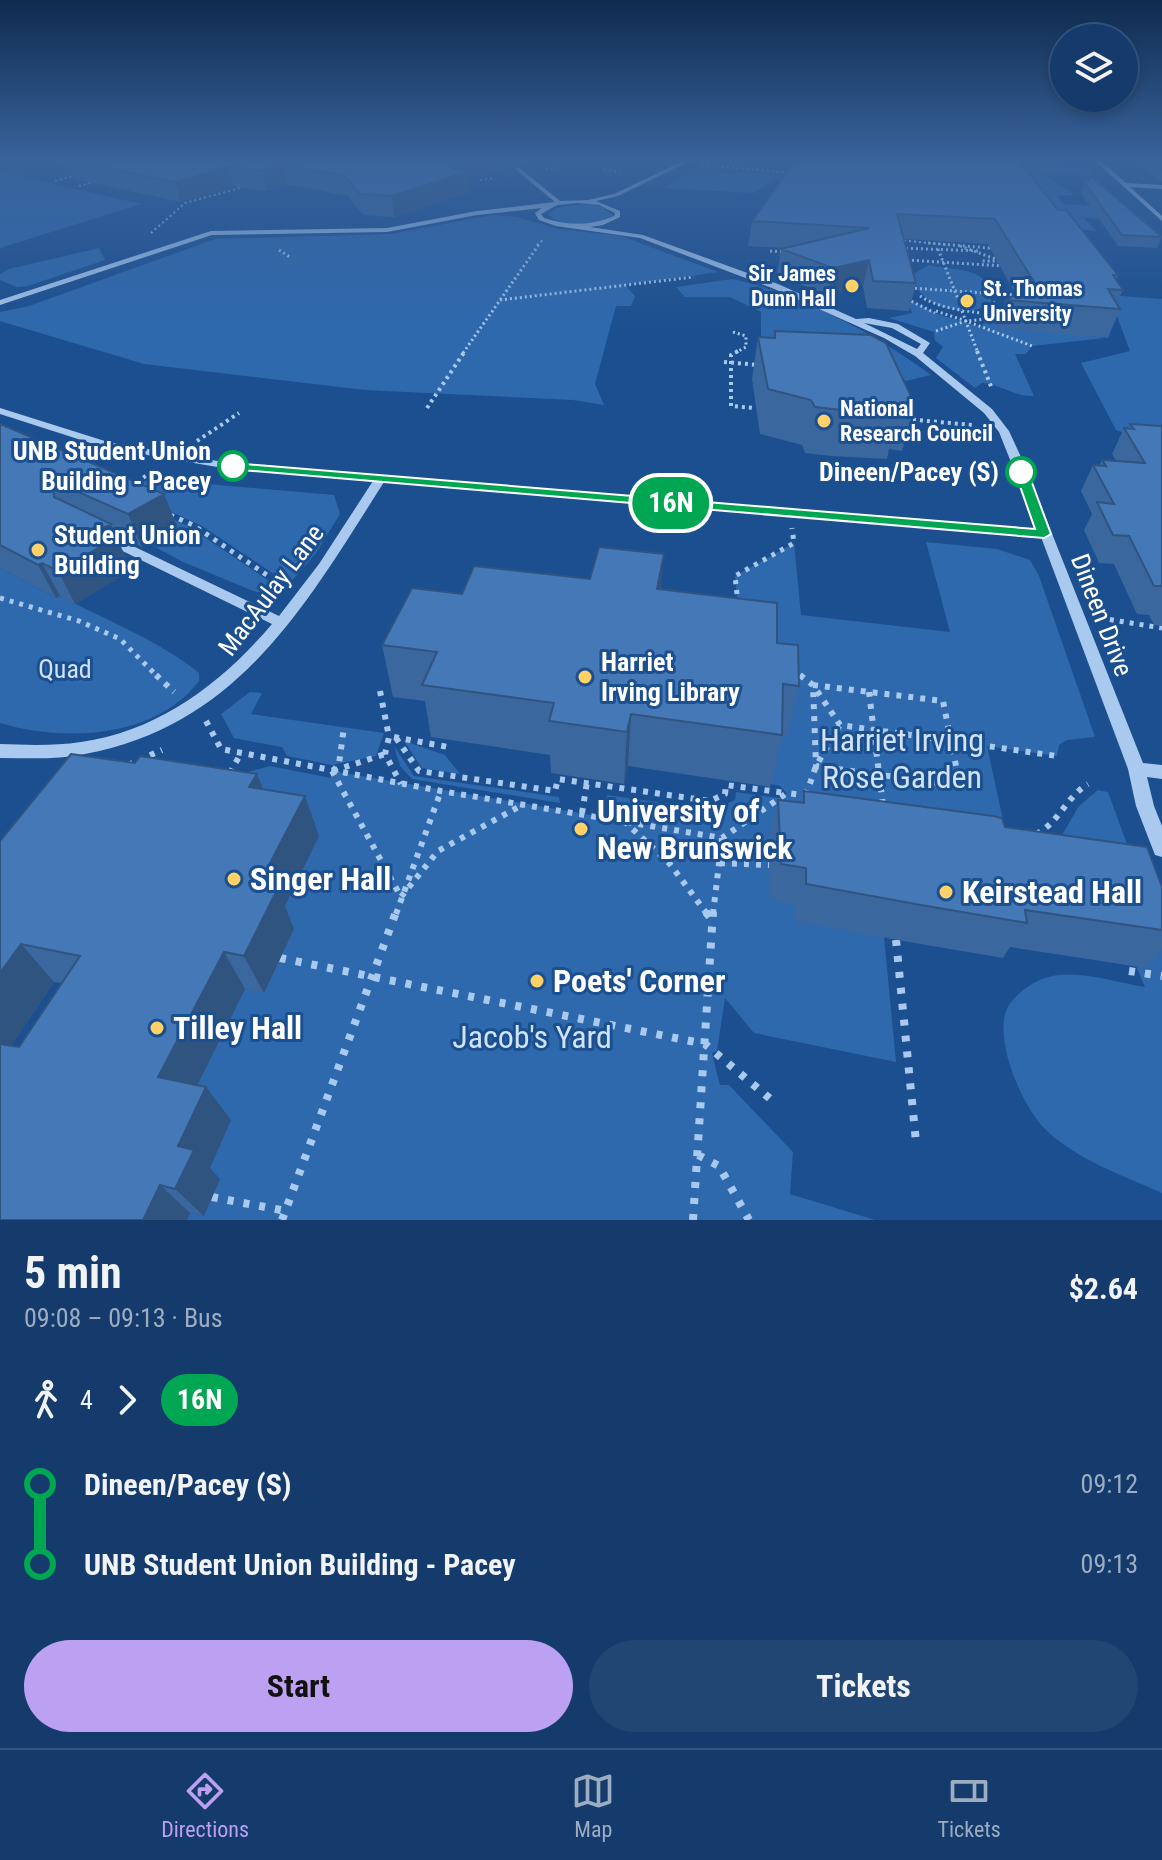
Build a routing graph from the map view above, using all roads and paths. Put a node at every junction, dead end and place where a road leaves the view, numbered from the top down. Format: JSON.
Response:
{"nodes":[{"id":1,"x":169,"y":217,"type":"edge"},
{"id":2,"x":465,"y":217,"type":"edge"},
{"id":3,"x":528,"y":217,"type":"edge"},
{"id":4,"x":542,"y":217,"type":"edge"},
{"id":5,"x":620,"y":217,"type":"edge"},
{"id":6,"x":623,"y":219,"type":"junction"},
{"id":7,"x":546,"y":221,"type":"junction"},
{"id":8,"x":575,"y":226,"type":"junction"},
{"id":9,"x":555,"y":232,"type":"dead end"},
{"id":10,"x":147,"y":236,"type":"dead end"},
{"id":11,"x":641,"y":236,"type":"junction"},
{"id":12,"x":894,"y":240,"type":"edge"},
{"id":13,"x":935,"y":243,"type":"junction"},
{"id":14,"x":951,"y":245,"type":"junction"},
{"id":15,"x":895,"y":247,"type":"edge"},
{"id":16,"x":989,"y":248,"type":"junction"},
{"id":17,"x":770,"y":251,"type":"edge"},
{"id":18,"x":938,"y":251,"type":"junction"},
{"id":19,"x":979,"y":252,"type":"junction"},
{"id":20,"x":794,"y":253,"type":"edge"},
{"id":21,"x":905,"y":260,"type":"edge"},
{"id":22,"x":943,"y":262,"type":"junction"},
{"id":23,"x":981,"y":262,"type":"junction"},
{"id":24,"x":1008,"y":266,"type":"edge"},
{"id":25,"x":700,"y":276,"type":"dead end"},
{"id":26,"x":903,"y":287,"type":"edge"},
{"id":27,"x":0,"y":290,"type":"edge"},
{"id":28,"x":954,"y":291,"type":"junction"},
{"id":29,"x":1016,"y":295,"type":"edge"},
{"id":30,"x":920,"y":296,"type":"dead end"},
{"id":31,"x":15,"y":298,"type":"junction"},
{"id":32,"x":907,"y":299,"type":"edge"},
{"id":33,"x":958,"y":299,"type":"dead end"},
{"id":34,"x":500,"y":300,"type":"junction"},
{"id":35,"x":995,"y":302,"type":"dead end"},
{"id":36,"x":0,"y":303,"type":"edge"},
{"id":37,"x":942,"y":308,"type":"junction"},
{"id":38,"x":962,"y":311,"type":"junction"},
{"id":39,"x":982,"y":311,"type":"junction"},
{"id":40,"x":935,"y":313,"type":"junction"},
{"id":41,"x":1006,"y":315,"type":"edge"},
{"id":42,"x":996,"y":318,"type":"junction"},
{"id":43,"x":855,"y":320,"type":"junction"},
{"id":44,"x":1010,"y":320,"type":"dead end"},
{"id":45,"x":966,"y":321,"type":"junction"},
{"id":46,"x":733,"y":332,"type":"dead end"},
{"id":47,"x":918,"y":337,"type":"junction"},
{"id":48,"x":1032,"y":346,"type":"dead end"},
{"id":49,"x":918,"y":354,"type":"junction"},
{"id":50,"x":724,"y":362,"type":"dead end"},
{"id":51,"x":731,"y":362,"type":"junction"},
{"id":52,"x":769,"y":368,"type":"edge"},
{"id":53,"x":995,"y":396,"type":"dead end"},
{"id":54,"x":427,"y":408,"type":"dead end"},
{"id":55,"x":755,"y":408,"type":"dead end"},
{"id":56,"x":0,"y":411,"type":"edge"},
{"id":57,"x":239,"y":413,"type":"dead end"},
{"id":58,"x":906,"y":419,"type":"edge"},
{"id":59,"x":1004,"y":431,"type":"junction"},
{"id":60,"x":189,"y":446,"type":"dead end"},
{"id":61,"x":147,"y":475,"type":"dead end"},
{"id":62,"x":380,"y":480,"type":"junction"},
{"id":63,"x":121,"y":493,"type":"edge"},
{"id":64,"x":164,"y":512,"type":"dead end"},
{"id":65,"x":89,"y":530,"type":"edge"},
{"id":66,"x":1044,"y":534,"type":"junction"},
{"id":67,"x":794,"y":543,"type":"dead end"},
{"id":68,"x":285,"y":587,"type":"dead end"},
{"id":69,"x":0,"y":598,"type":"edge"},
{"id":70,"x":738,"y":609,"type":"edge"},
{"id":71,"x":1122,"y":620,"type":"dead end"},
{"id":72,"x":282,"y":623,"type":"junction"},
{"id":73,"x":1162,"y":628,"type":"edge"},
{"id":74,"x":787,"y":661,"type":"edge"},
{"id":75,"x":813,"y":685,"type":"junction"},
{"id":76,"x":380,"y":691,"type":"dead end"},
{"id":77,"x":869,"y":692,"type":"junction"},
{"id":78,"x":181,"y":699,"type":"dead end"},
{"id":79,"x":206,"y":721,"type":"dead end"},
{"id":80,"x":840,"y":725,"type":"junction"},
{"id":81,"x":344,"y":727,"type":"dead end"},
{"id":82,"x":874,"y":730,"type":"junction"},
{"id":83,"x":392,"y":737,"type":"junction"},
{"id":84,"x":951,"y":741,"type":"junction"},
{"id":85,"x":448,"y":747,"type":"dead end"},
{"id":86,"x":162,"y":750,"type":"dead end"},
{"id":87,"x":0,"y":751,"type":"edge"},
{"id":88,"x":241,"y":753,"type":"junction"},
{"id":89,"x":385,"y":754,"type":"junction"},
{"id":90,"x":1057,"y":756,"type":"dead end"},
{"id":91,"x":122,"y":766,"type":"edge"},
{"id":92,"x":816,"y":766,"type":"junction"},
{"id":93,"x":1137,"y":769,"type":"junction"},
{"id":94,"x":332,"y":771,"type":"junction"},
{"id":95,"x":1162,"y":772,"type":"edge"},
{"id":96,"x":879,"y":775,"type":"junction"},
{"id":97,"x":226,"y":779,"type":"edge"},
{"id":98,"x":587,"y":781,"type":"junction"},
{"id":99,"x":401,"y":784,"type":"junction"},
{"id":100,"x":1088,"y":784,"type":"dead end"},
{"id":101,"x":441,"y":791,"type":"junction"},
{"id":102,"x":787,"y":793,"type":"junction"},
{"id":103,"x":806,"y":795,"type":"junction"},
{"id":104,"x":822,"y":798,"type":"edge"},
{"id":105,"x":525,"y":803,"type":"junction"},
{"id":106,"x":867,"y":804,"type":"edge"},
{"id":107,"x":883,"y":806,"type":"junction"},
{"id":108,"x":897,"y":808,"type":"edge"},
{"id":109,"x":582,"y":813,"type":"junction"},
{"id":110,"x":884,"y":818,"type":"edge"},
{"id":111,"x":623,"y":821,"type":"junction"},
{"id":112,"x":1024,"y":837,"type":"edge"},
{"id":113,"x":722,"y":838,"type":"junction"},
{"id":114,"x":1162,"y":849,"type":"edge"},
{"id":115,"x":720,"y":863,"type":"junction"},
{"id":116,"x":769,"y":865,"type":"dead end"},
{"id":117,"x":401,"y":897,"type":"junction"},
{"id":118,"x":712,"y":920,"type":"junction"},
{"id":119,"x":896,"y":940,"type":"dead end"},
{"id":120,"x":280,"y":958,"type":"dead end"},
{"id":121,"x":1129,"y":971,"type":"dead end"},
{"id":122,"x":374,"y":975,"type":"junction"},
{"id":123,"x":1162,"y":976,"type":"edge"},
{"id":124,"x":705,"y":1044,"type":"junction"},
{"id":125,"x":774,"y":1102,"type":"dead end"},
{"id":126,"x":916,"y":1142,"type":"dead end"},
{"id":127,"x":698,"y":1155,"type":"junction"},
{"id":128,"x":212,"y":1197,"type":"dead end"},
{"id":129,"x":284,"y":1215,"type":"edge"},
{"id":130,"x":693,"y":1220,"type":"edge"},
{"id":131,"x":749,"y":1220,"type":"edge"}],
"edges":[{"from":1,"to":10,"type":"path"},
{"from":2,"to":31,"type":"street"},
{"from":3,"to":7,"type":"street"},
{"from":4,"to":7,"type":"street"},
{"from":5,"to":6,"type":"street"},
{"from":6,"to":8,"type":"street"},
{"from":6,"to":11,"type":"street"},
{"from":7,"to":8,"type":"street"},
{"from":8,"to":11,"type":"street"},
{"from":9,"to":34,"type":"path"},
{"from":11,"to":43,"type":"street","name":"Dineen Drive"},
{"from":12,"to":13,"type":"path"},
{"from":13,"to":14,"type":"path"},
{"from":13,"to":18,"type":"path"},
{"from":14,"to":16,"type":"path"},
{"from":14,"to":19,"type":"path"},
{"from":15,"to":18,"type":"path"},
{"from":16,"to":16,"type":"path"},
{"from":16,"to":19,"type":"path"},
{"from":17,"to":20,"type":"path"},
{"from":18,"to":19,"type":"path"},
{"from":18,"to":22,"type":"path"},
{"from":19,"to":23,"type":"path"},
{"from":19,"to":23,"type":"path"},
{"from":21,"to":22,"type":"path"},
{"from":22,"to":23,"type":"path"},
{"from":22,"to":28,"type":"path"},
{"from":23,"to":24,"type":"path"},
{"from":25,"to":34,"type":"path"},
{"from":26,"to":28,"type":"path"},
{"from":27,"to":31,"type":"street"},
{"from":28,"to":29,"type":"path"},
{"from":28,"to":33,"type":"path"},
{"from":30,"to":37,"type":"path"},
{"from":31,"to":36,"type":"street"},
{"from":32,"to":40,"type":"path"},
{"from":34,"to":54,"type":"path"},
{"from":35,"to":39,"type":"path"},
{"from":37,"to":38,"type":"path"},
{"from":37,"to":40,"type":"path"},
{"from":38,"to":39,"type":"path"},
{"from":38,"to":45,"type":"path"},
{"from":39,"to":42,"type":"path"},
{"from":40,"to":45,"type":"path"},
{"from":41,"to":42,"type":"path"},
{"from":42,"to":44,"type":"path"},
{"from":42,"to":45,"type":"path"},
{"from":43,"to":47,"type":"street"},
{"from":43,"to":49,"type":"street","name":"Dineen Drive"},
{"from":45,"to":47,"type":"path"},
{"from":45,"to":48,"type":"path"},
{"from":45,"to":53,"type":"path"},
{"from":46,"to":51,"type":"path"},
{"from":47,"to":49,"type":"street"},
{"from":49,"to":59,"type":"street","name":"Dineen Drive"},
{"from":50,"to":51,"type":"path"},
{"from":51,"to":52,"type":"path"},
{"from":51,"to":55,"type":"path"},
{"from":56,"to":62,"type":"street"},
{"from":57,"to":60,"type":"path"},
{"from":58,"to":59,"type":"path"},
{"from":59,"to":66,"type":"street","name":"Dineen Drive"},
{"from":61,"to":63,"type":"path"},
{"from":62,"to":66,"type":"street"},
{"from":62,"to":72,"type":"street","name":"MacAulay Lane"},
{"from":64,"to":68,"type":"path"},
{"from":65,"to":72,"type":"street"},
{"from":66,"to":93,"type":"street","name":"Dineen Drive"},
{"from":67,"to":70,"type":"path"},
{"from":69,"to":78,"type":"path"},
{"from":71,"to":73,"type":"path"},
{"from":72,"to":87,"type":"street","name":"MacAulay Lane"},
{"from":74,"to":75,"type":"path"},
{"from":75,"to":77,"type":"path"},
{"from":75,"to":80,"type":"path"},
{"from":75,"to":92,"type":"path"},
{"from":76,"to":83,"type":"path"},
{"from":77,"to":82,"type":"path"},
{"from":77,"to":84,"type":"path"},
{"from":79,"to":88,"type":"path"},
{"from":80,"to":82,"type":"path"},
{"from":80,"to":92,"type":"path"},
{"from":81,"to":94,"type":"path"},
{"from":82,"to":84,"type":"path"},
{"from":82,"to":96,"type":"path"},
{"from":83,"to":85,"type":"path"},
{"from":83,"to":89,"type":"path"},
{"from":83,"to":98,"type":"path"},
{"from":84,"to":90,"type":"path"},
{"from":84,"to":96,"type":"path"},
{"from":86,"to":91,"type":"path"},
{"from":88,"to":94,"type":"path"},
{"from":88,"to":97,"type":"path"},
{"from":89,"to":94,"type":"path"},
{"from":89,"to":99,"type":"path"},
{"from":92,"to":96,"type":"path"},
{"from":92,"to":103,"type":"path"},
{"from":93,"to":95,"type":"street"},
{"from":93,"to":114,"type":"street","name":"Dineen Drive"},
{"from":94,"to":99,"type":"path"},
{"from":94,"to":117,"type":"path"},
{"from":96,"to":107,"type":"path"},
{"from":98,"to":102,"type":"path"},
{"from":98,"to":109,"type":"path"},
{"from":99,"to":101,"type":"path"},
{"from":100,"to":112,"type":"path"},
{"from":101,"to":105,"type":"path"},
{"from":101,"to":117,"type":"path"},
{"from":102,"to":103,"type":"path"},
{"from":102,"to":113,"type":"path"},
{"from":103,"to":104,"type":"path"},
{"from":105,"to":109,"type":"path"},
{"from":105,"to":117,"type":"path"},
{"from":106,"to":107,"type":"path"},
{"from":107,"to":108,"type":"path"},
{"from":107,"to":110,"type":"path"},
{"from":109,"to":111,"type":"path"},
{"from":111,"to":113,"type":"path"},
{"from":111,"to":118,"type":"path"},
{"from":113,"to":115,"type":"path"},
{"from":115,"to":116,"type":"path"},
{"from":115,"to":118,"type":"path"},
{"from":117,"to":122,"type":"path"},
{"from":118,"to":124,"type":"path"},
{"from":119,"to":126,"type":"path"},
{"from":120,"to":122,"type":"path"},
{"from":121,"to":123,"type":"path"},
{"from":122,"to":124,"type":"path"},
{"from":122,"to":129,"type":"path"},
{"from":124,"to":125,"type":"path"},
{"from":124,"to":127,"type":"path"},
{"from":127,"to":130,"type":"path"},
{"from":127,"to":131,"type":"path"},
{"from":128,"to":129,"type":"path"}]}
